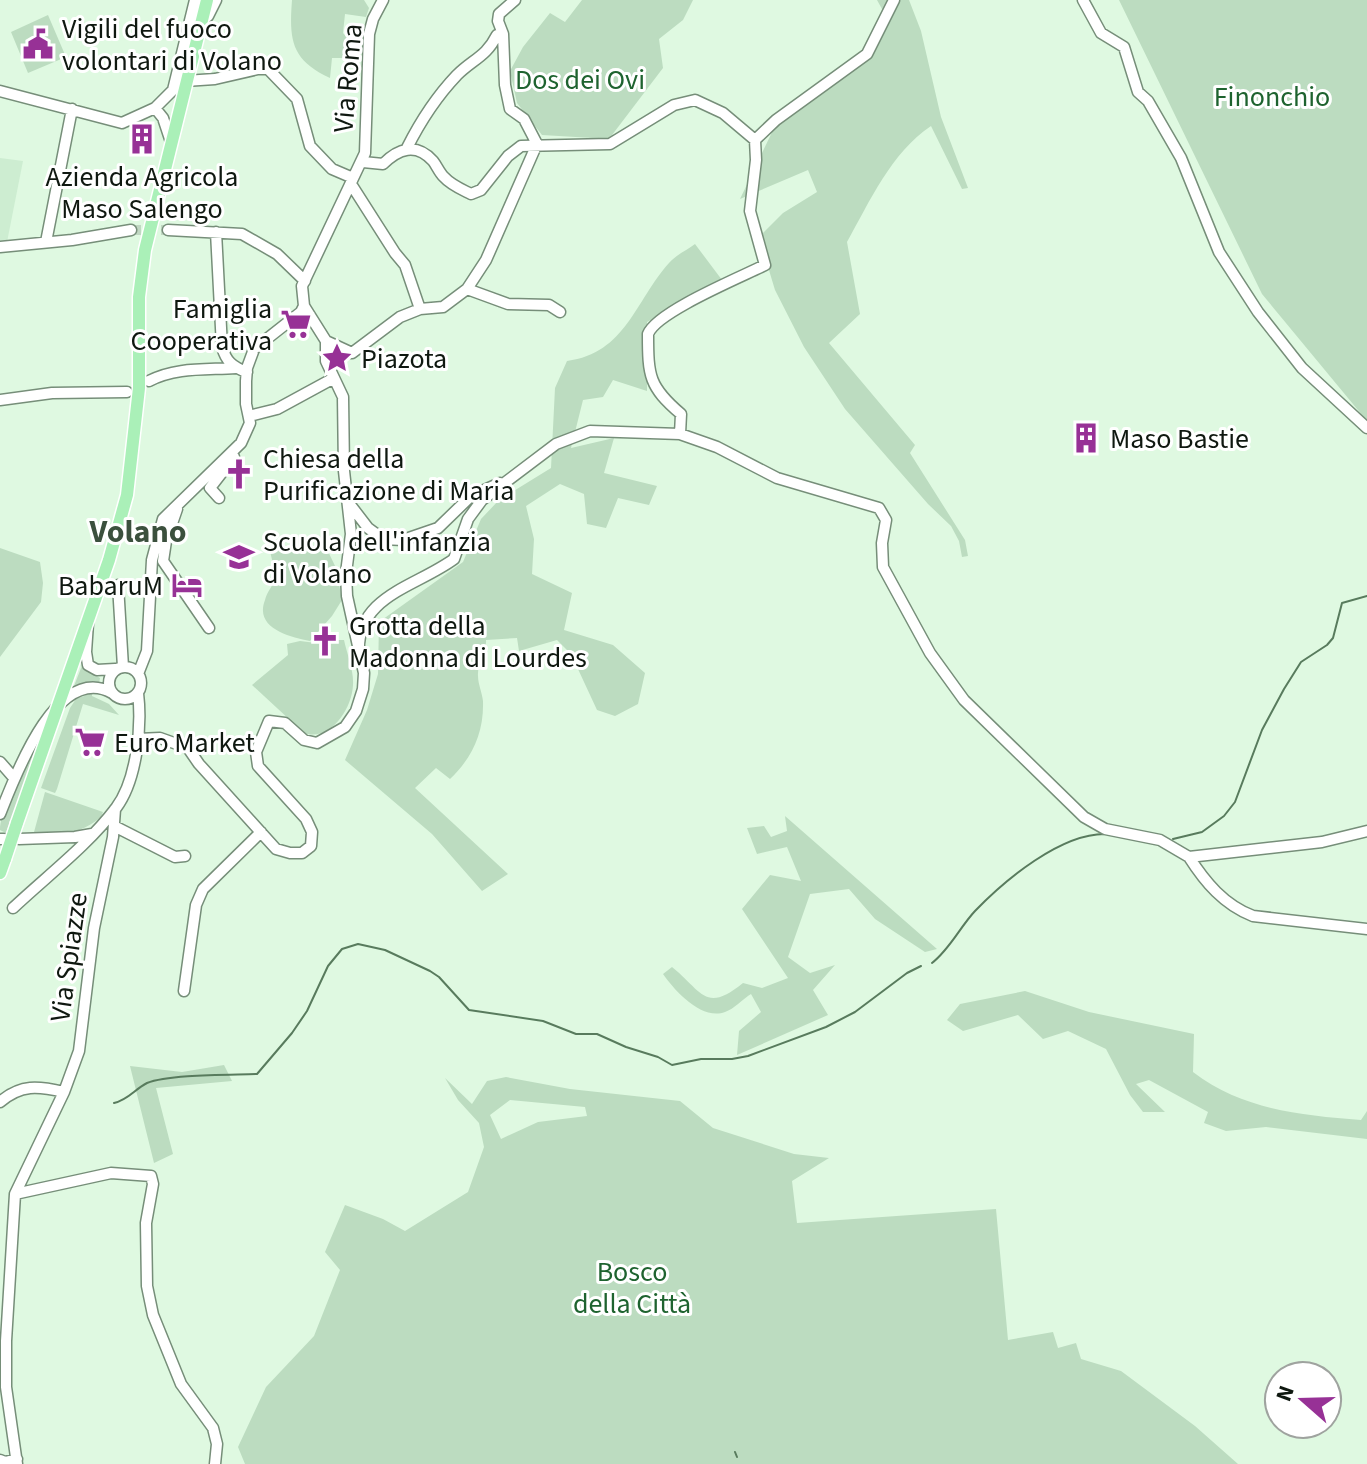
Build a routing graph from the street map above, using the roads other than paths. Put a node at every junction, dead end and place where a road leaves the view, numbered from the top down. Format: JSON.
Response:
{"nodes":[{"id":1,"x":195,"y":0,"type":"edge"},
{"id":2,"x":207,"y":0,"type":"edge"},
{"id":3,"x":216,"y":0,"type":"edge"},
{"id":4,"x":383,"y":0,"type":"edge"},
{"id":5,"x":515,"y":0,"type":"edge"},
{"id":6,"x":894,"y":0,"type":"edge"},
{"id":7,"x":1083,"y":0,"type":"edge"},
{"id":8,"x":200,"y":20,"type":"junction"},
{"id":9,"x":503,"y":34,"type":"junction"},
{"id":10,"x":185,"y":81,"type":"junction"},
{"id":11,"x":0,"y":91,"type":"edge"},
{"id":12,"x":155,"y":108,"type":"junction"},
{"id":13,"x":72,"y":109,"type":"junction"},
{"id":14,"x":755,"y":140,"type":"junction"},
{"id":15,"x":171,"y":143,"type":"junction"},
{"id":16,"x":537,"y":144,"type":"junction"},
{"id":17,"x":407,"y":148,"type":"junction"},
{"id":18,"x":363,"y":162,"type":"junction"},
{"id":19,"x":352,"y":181,"type":"junction"},
{"id":20,"x":131,"y":230,"type":"tunnel mouth"},
{"id":21,"x":168,"y":230,"type":"tunnel mouth"},
{"id":22,"x":216,"y":232,"type":"junction"},
{"id":23,"x":46,"y":242,"type":"junction"},
{"id":24,"x":5,"y":246,"type":"edge"},
{"id":25,"x":305,"y":281,"type":"junction"},
{"id":26,"x":467,"y":289,"type":"junction"},
{"id":27,"x":304,"y":306,"type":"junction"},
{"id":28,"x":420,"y":309,"type":"junction"},
{"id":29,"x":560,"y":312,"type":"dead end"},
{"id":30,"x":326,"y":341,"type":"junction"},
{"id":31,"x":241,"y":370,"type":"junction"},
{"id":32,"x":334,"y":378,"type":"junction"},
{"id":33,"x":149,"y":381,"type":"dead end"},
{"id":34,"x":127,"y":392,"type":"dead end"},
{"id":35,"x":0,"y":400,"type":"edge"},
{"id":36,"x":249,"y":416,"type":"junction"},
{"id":37,"x":1367,"y":428,"type":"edge"},
{"id":38,"x":680,"y":434,"type":"junction"},
{"id":39,"x":250,"y":436,"type":"dead end"},
{"id":40,"x":510,"y":481,"type":"junction"},
{"id":41,"x":219,"y":498,"type":"dead end"},
{"id":42,"x":348,"y":502,"type":"junction"},
{"id":43,"x":177,"y":507,"type":"junction"},
{"id":44,"x":118,"y":585,"type":"dead end"},
{"id":45,"x":88,"y":620,"type":"junction"},
{"id":46,"x":209,"y":628,"type":"dead end"},
{"id":47,"x":359,"y":654,"type":"junction"},
{"id":48,"x":120,"y":668,"type":"junction"},
{"id":49,"x":138,"y":674,"type":"junction"},
{"id":50,"x":112,"y":693,"type":"junction"},
{"id":51,"x":138,"y":693,"type":"junction"},
{"id":52,"x":123,"y":699,"type":"junction"},
{"id":53,"x":58,"y":707,"type":"junction"},
{"id":54,"x":139,"y":724,"type":"junction"},
{"id":55,"x":138,"y":739,"type":"junction"},
{"id":56,"x":0,"y":762,"type":"edge"},
{"id":57,"x":14,"y":778,"type":"junction"},
{"id":58,"x":115,"y":809,"type":"junction"},
{"id":59,"x":0,"y":814,"type":"edge"},
{"id":60,"x":114,"y":826,"type":"junction"},
{"id":61,"x":1367,"y":831,"type":"edge"},
{"id":62,"x":261,"y":832,"type":"junction"},
{"id":63,"x":94,"y":833,"type":"junction"},
{"id":64,"x":19,"y":839,"type":"dead end"},
{"id":65,"x":185,"y":856,"type":"dead end"},
{"id":66,"x":1189,"y":857,"type":"junction"},
{"id":67,"x":0,"y":873,"type":"edge"},
{"id":68,"x":13,"y":908,"type":"dead end"},
{"id":69,"x":1367,"y":929,"type":"edge"},
{"id":70,"x":184,"y":991,"type":"dead end"},
{"id":71,"x":64,"y":1092,"type":"junction"},
{"id":72,"x":0,"y":1102,"type":"edge"},
{"id":73,"x":15,"y":1194,"type":"junction"},
{"id":74,"x":0,"y":1460,"type":"edge"},
{"id":75,"x":17,"y":1462,"type":"edge"},
{"id":76,"x":215,"y":1464,"type":"edge"}],
"edges":[{"from":1,"to":12,"type":"street"},
{"from":2,"to":8,"type":"main road"},
{"from":3,"to":8,"type":"street"},
{"from":4,"to":18,"type":"street","name":"Via Roma"},
{"from":5,"to":9,"type":"street"},
{"from":6,"to":14,"type":"street"},
{"from":7,"to":37,"type":"street"},
{"from":8,"to":10,"type":"main road"},
{"from":9,"to":16,"type":"street"},
{"from":9,"to":17,"type":"street"},
{"from":10,"to":15,"type":"main road"},
{"from":10,"to":19,"type":"street"},
{"from":11,"to":13,"type":"street"},
{"from":12,"to":13,"type":"street"},
{"from":12,"to":15,"type":"street"},
{"from":13,"to":23,"type":"street"},
{"from":14,"to":16,"type":"street"},
{"from":14,"to":38,"type":"street"},
{"from":15,"to":45,"type":"main road"},
{"from":16,"to":17,"type":"street"},
{"from":16,"to":26,"type":"street"},
{"from":17,"to":18,"type":"street"},
{"from":18,"to":19,"type":"street"},
{"from":19,"to":25,"type":"street"},
{"from":19,"to":28,"type":"street"},
{"from":20,"to":23,"type":"street"},
{"from":21,"to":22,"type":"street"},
{"from":22,"to":25,"type":"street"},
{"from":22,"to":31,"type":"street"},
{"from":23,"to":24,"type":"street"},
{"from":25,"to":27,"type":"street"},
{"from":26,"to":28,"type":"street"},
{"from":26,"to":29,"type":"street"},
{"from":27,"to":30,"type":"street"},
{"from":27,"to":31,"type":"street"},
{"from":28,"to":30,"type":"street"},
{"from":30,"to":32,"type":"street"},
{"from":31,"to":33,"type":"street"},
{"from":31,"to":36,"type":"street"},
{"from":32,"to":36,"type":"street"},
{"from":32,"to":42,"type":"street"},
{"from":34,"to":35,"type":"street"},
{"from":36,"to":43,"type":"street"},
{"from":38,"to":40,"type":"street"},
{"from":38,"to":66,"type":"street"},
{"from":39,"to":41,"type":"street"},
{"from":40,"to":42,"type":"street"},
{"from":40,"to":47,"type":"street"},
{"from":42,"to":47,"type":"street"},
{"from":43,"to":46,"type":"street"},
{"from":43,"to":49,"type":"street"},
{"from":44,"to":48,"type":"street"},
{"from":45,"to":48,"type":"street"},
{"from":45,"to":53,"type":"main road"},
{"from":47,"to":62,"type":"street"},
{"from":48,"to":49,"type":"street"},
{"from":48,"to":50,"type":"street"},
{"from":49,"to":51,"type":"street"},
{"from":50,"to":52,"type":"street"},
{"from":50,"to":53,"type":"street"},
{"from":51,"to":52,"type":"street"},
{"from":51,"to":54,"type":"street"},
{"from":52,"to":54,"type":"street"},
{"from":53,"to":57,"type":"street"},
{"from":53,"to":67,"type":"main road","bridge":true},
{"from":54,"to":55,"type":"street"},
{"from":55,"to":58,"type":"street"},
{"from":55,"to":62,"type":"street"},
{"from":56,"to":57,"type":"street"},
{"from":57,"to":59,"type":"street"},
{"from":58,"to":60,"type":"street","name":"Via Spiazze"},
{"from":58,"to":63,"type":"street"},
{"from":60,"to":65,"type":"street"},
{"from":60,"to":71,"type":"street","name":"Via Spiazze"},
{"from":61,"to":66,"type":"street"},
{"from":62,"to":70,"type":"street"},
{"from":63,"to":64,"type":"street"},
{"from":63,"to":68,"type":"street"},
{"from":66,"to":69,"type":"street"},
{"from":71,"to":72,"type":"street"},
{"from":71,"to":73,"type":"street","name":"Via Spiazze"},
{"from":73,"to":75,"type":"street","name":"Via Spiazze"},
{"from":73,"to":76,"type":"street"},
{"from":74,"to":75,"type":"street"}]}
